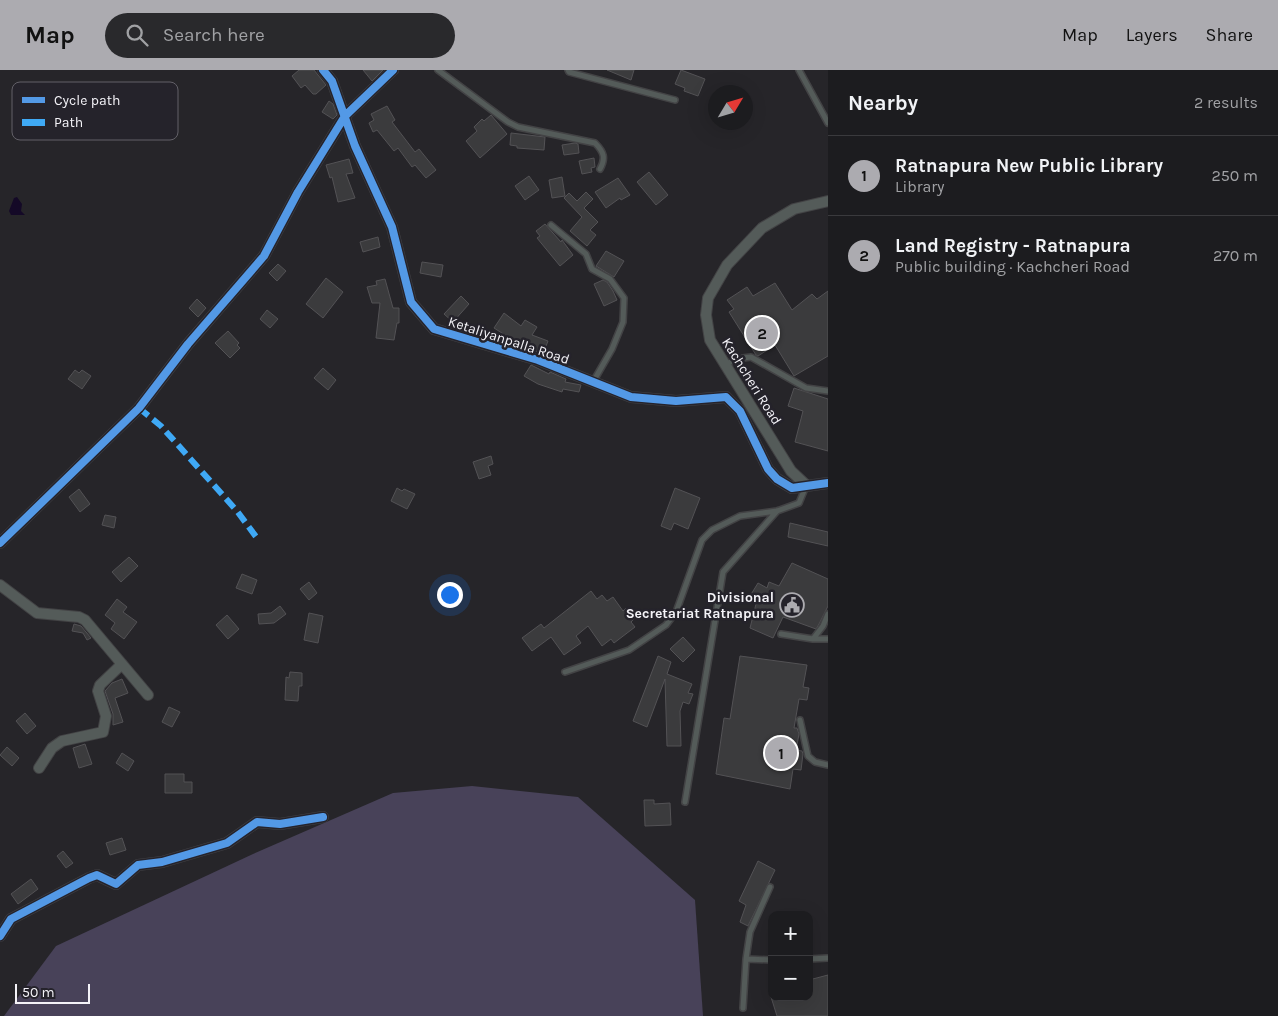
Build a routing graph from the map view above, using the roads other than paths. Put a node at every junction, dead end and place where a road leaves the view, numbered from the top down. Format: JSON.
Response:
{"nodes":[{"id":1,"x":323,"y":70,"type":"edge"},
{"id":2,"x":394,"y":70,"type":"edge"},
{"id":3,"x":438,"y":70,"type":"edge"},
{"id":4,"x":568,"y":70,"type":"edge"},
{"id":5,"x":799,"y":70,"type":"edge"},
{"id":6,"x":675,"y":100,"type":"dead end"},
{"id":7,"x":345,"y":116,"type":"junction"},
{"id":8,"x":828,"y":123,"type":"edge"},
{"id":9,"x":600,"y":169,"type":"dead end"},
{"id":10,"x":828,"y":201,"type":"edge"},
{"id":11,"x":550,"y":225,"type":"dead end"},
{"id":12,"x":725,"y":364,"type":"junction"},
{"id":13,"x":593,"y":382,"type":"junction"},
{"id":14,"x":828,"y":391,"type":"edge"},
{"id":15,"x":828,"y":483,"type":"edge"},
{"id":16,"x":807,"y":486,"type":"junction"},
{"id":17,"x":777,"y":511,"type":"junction"},
{"id":18,"x":0,"y":543,"type":"edge"},
{"id":19,"x":0,"y":585,"type":"edge"},
{"id":20,"x":828,"y":614,"type":"edge"},
{"id":21,"x":781,"y":634,"type":"dead end"},
{"id":22,"x":828,"y":638,"type":"edge"},
{"id":23,"x":813,"y":639,"type":"junction"},
{"id":24,"x":122,"y":664,"type":"junction"},
{"id":25,"x":565,"y":672,"type":"dead end"},
{"id":26,"x":148,"y":695,"type":"dead end"},
{"id":27,"x":800,"y":720,"type":"dead end"},
{"id":28,"x":828,"y":765,"type":"edge"},
{"id":29,"x":39,"y":768,"type":"dead end"},
{"id":30,"x":684,"y":802,"type":"dead end"},
{"id":31,"x":323,"y":817,"type":"dead end"},
{"id":32,"x":770,"y":887,"type":"dead end"},
{"id":33,"x":0,"y":936,"type":"edge"},
{"id":34,"x":828,"y":958,"type":"edge"},
{"id":35,"x":746,"y":959,"type":"junction"},
{"id":36,"x":768,"y":960,"type":"edge"},
{"id":37,"x":813,"y":960,"type":"edge"},
{"id":38,"x":743,"y":1008,"type":"dead end"}],
"edges":[{"from":1,"to":7,"type":"street","name":"Ketaliyanpalla Road"},
{"from":2,"to":7,"type":"street"},
{"from":3,"to":9,"type":"lane"},
{"from":4,"to":6,"type":"lane"},
{"from":5,"to":8,"type":"lane"},
{"from":7,"to":13,"type":"street","name":"Ketaliyanpalla Road"},
{"from":7,"to":18,"type":"street"},
{"from":10,"to":12,"type":"street","name":"Kachcheri Road"},
{"from":11,"to":13,"type":"lane"},
{"from":12,"to":14,"type":"lane"},
{"from":12,"to":16,"type":"street","name":"Kachcheri Road"},
{"from":13,"to":16,"type":"street","name":"Ketaliyanpalla Road"},
{"from":15,"to":16,"type":"street"},
{"from":16,"to":17,"type":"lane"},
{"from":17,"to":25,"type":"lane"},
{"from":17,"to":30,"type":"lane"},
{"from":19,"to":24,"type":"street"},
{"from":20,"to":23,"type":"lane"},
{"from":21,"to":23,"type":"lane"},
{"from":22,"to":23,"type":"lane"},
{"from":24,"to":26,"type":"street"},
{"from":24,"to":29,"type":"street"},
{"from":27,"to":28,"type":"lane"},
{"from":31,"to":33,"type":"street"},
{"from":32,"to":35,"type":"lane"},
{"from":34,"to":37,"type":"lane"},
{"from":35,"to":36,"type":"lane"},
{"from":35,"to":38,"type":"lane"}]}
